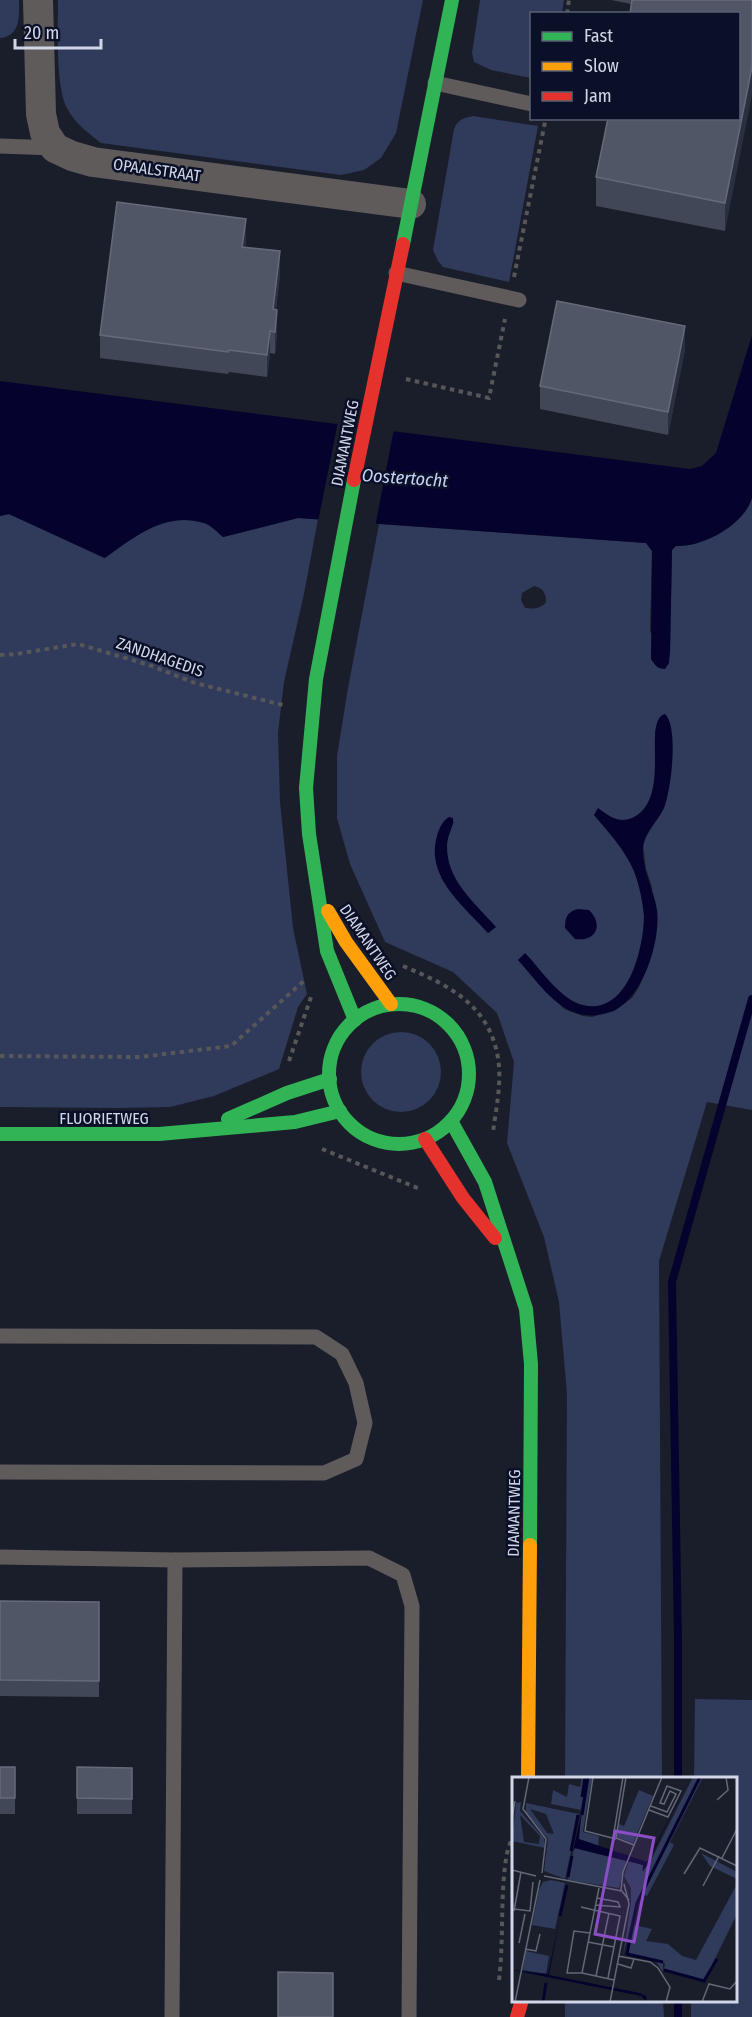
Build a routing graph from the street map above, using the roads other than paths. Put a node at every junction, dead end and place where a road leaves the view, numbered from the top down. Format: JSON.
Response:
{"nodes":[{"id":1,"x":38,"y":0,"type":"edge"},
{"id":2,"x":452,"y":0,"type":"edge"},
{"id":3,"x":435,"y":83,"type":"junction"},
{"id":4,"x":530,"y":104,"type":"edge"},
{"id":5,"x":0,"y":146,"type":"edge"},
{"id":6,"x":55,"y":148,"type":"junction"},
{"id":7,"x":411,"y":204,"type":"junction"},
{"id":8,"x":396,"y":273,"type":"junction"},
{"id":9,"x":519,"y":300,"type":"dead end"},
{"id":10,"x":319,"y":897,"type":"junction"},
{"id":11,"x":391,"y":1004,"type":"junction"},
{"id":12,"x":355,"y":1020,"type":"junction"},
{"id":13,"x":330,"y":1078,"type":"junction"},
{"id":14,"x":340,"y":1111,"type":"junction"},
{"id":15,"x":451,"y":1121,"type":"junction"},
{"id":16,"x":207,"y":1129,"type":"junction"},
{"id":17,"x":0,"y":1134,"type":"edge"},
{"id":18,"x":425,"y":1139,"type":"junction"},
{"id":19,"x":506,"y":1251,"type":"junction"},
{"id":20,"x":0,"y":1336,"type":"edge"},
{"id":21,"x":0,"y":1472,"type":"edge"},
{"id":22,"x":0,"y":1557,"type":"edge"},
{"id":23,"x":175,"y":1560,"type":"junction"},
{"id":24,"x":528,"y":1777,"type":"edge"},
{"id":25,"x":172,"y":2017,"type":"edge"},
{"id":26,"x":409,"y":2017,"type":"edge"}],
"edges":[{"from":1,"to":6,"type":"street"},
{"from":2,"to":3,"type":"street","name":"DIAMANTWEG"},
{"from":3,"to":4,"type":"lane"},
{"from":3,"to":7,"type":"street","name":"DIAMANTWEG"},
{"from":5,"to":6,"type":"lane"},
{"from":6,"to":7,"type":"street","name":"OPAALSTRAAT"},
{"from":7,"to":8,"type":"street","name":"DIAMANTWEG"},
{"from":8,"to":9,"type":"lane"},
{"from":8,"to":10,"type":"street","name":"DIAMANTWEG"},
{"from":10,"to":11,"type":"street","name":"DIAMANTWEG"},
{"from":10,"to":12,"type":"street","name":"DIAMANTWEG"},
{"from":11,"to":12,"type":"street"},
{"from":11,"to":15,"type":"street"},
{"from":12,"to":13,"type":"street"},
{"from":13,"to":14,"type":"street"},
{"from":13,"to":16,"type":"street","name":"FLUORIETWEG"},
{"from":14,"to":16,"type":"street","name":"FLUORIETWEG"},
{"from":14,"to":18,"type":"street"},
{"from":15,"to":18,"type":"street"},
{"from":15,"to":19,"type":"street","name":"DIAMANTWEG"},
{"from":16,"to":17,"type":"street","name":"FLUORIETWEG"},
{"from":18,"to":19,"type":"street","name":"DIAMANTWEG"},
{"from":19,"to":24,"type":"street","name":"DIAMANTWEG"},
{"from":20,"to":21,"type":"lane"},
{"from":22,"to":23,"type":"lane"},
{"from":23,"to":25,"type":"lane"},
{"from":23,"to":26,"type":"lane"}]}
